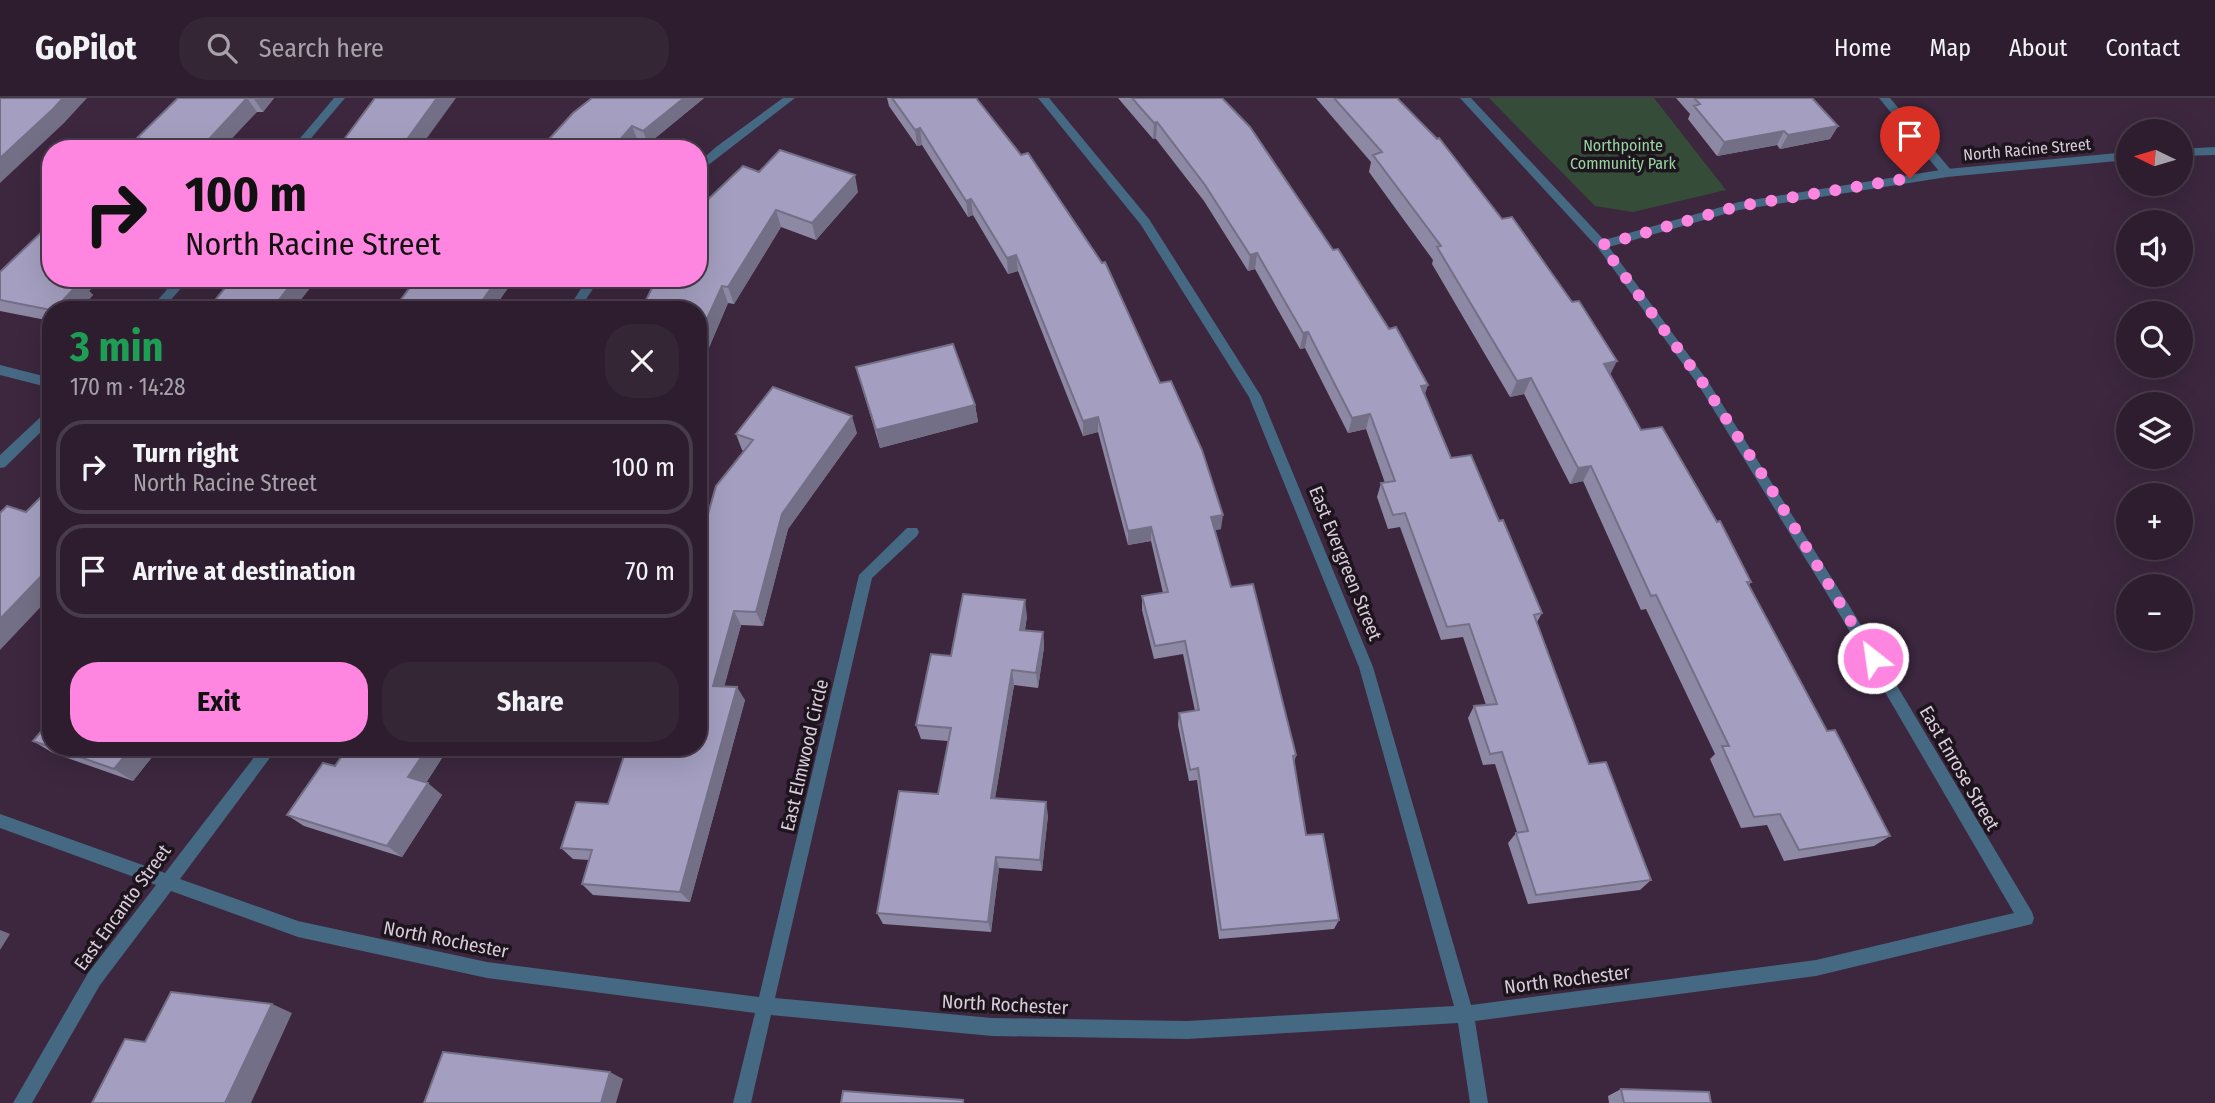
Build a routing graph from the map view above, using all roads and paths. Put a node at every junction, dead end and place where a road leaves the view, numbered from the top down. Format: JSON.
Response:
{"nodes":[{"id":1,"x":340,"y":98,"type":"edge"},
{"id":2,"x":790,"y":98,"type":"edge"},
{"id":3,"x":1043,"y":98,"type":"edge"},
{"id":4,"x":1465,"y":98,"type":"edge"},
{"id":5,"x":1884,"y":98,"type":"edge"},
{"id":6,"x":304,"y":140,"type":"edge"},
{"id":7,"x":2215,"y":151,"type":"edge"},
{"id":8,"x":2193,"y":152,"type":"edge"},
{"id":9,"x":2116,"y":157,"type":"edge"},
{"id":10,"x":707,"y":161,"type":"edge"},
{"id":11,"x":1947,"y":173,"type":"junction"},
{"id":12,"x":1602,"y":245,"type":"junction"},
{"id":13,"x":176,"y":287,"type":"edge"},
{"id":14,"x":163,"y":301,"type":"edge"},
{"id":15,"x":0,"y":370,"type":"edge"},
{"id":16,"x":42,"y":381,"type":"edge"},
{"id":17,"x":42,"y":423,"type":"edge"},
{"id":18,"x":0,"y":463,"type":"edge"},
{"id":19,"x":912,"y":532,"type":"dead end"},
{"id":20,"x":264,"y":756,"type":"edge"},
{"id":21,"x":0,"y":821,"type":"edge"},
{"id":22,"x":164,"y":883,"type":"junction"},
{"id":23,"x":2026,"y":918,"type":"joint"},
{"id":24,"x":765,"y":1006,"type":"junction"},
{"id":25,"x":1465,"y":1013,"type":"junction"},
{"id":26,"x":22,"y":1103,"type":"edge"},
{"id":27,"x":742,"y":1103,"type":"edge"},
{"id":28,"x":1479,"y":1103,"type":"edge"}],
"edges":[{"from":1,"to":6,"type":"street"},
{"from":2,"to":10,"type":"street"},
{"from":3,"to":25,"type":"street","name":"East Evergreen Street"},
{"from":4,"to":12,"type":"street","name":"East Enrose Street"},
{"from":5,"to":11,"type":"street"},
{"from":7,"to":8,"type":"street"},
{"from":9,"to":11,"type":"street","name":"North Racine Street"},
{"from":11,"to":12,"type":"street","name":"North Racine Street"},
{"from":12,"to":23,"type":"street","name":"East Enrose Street"},
{"from":13,"to":14,"type":"street"},
{"from":15,"to":16,"type":"street"},
{"from":17,"to":18,"type":"street"},
{"from":19,"to":24,"type":"street","name":"East Elmwood Circle"},
{"from":20,"to":22,"type":"street","name":"East Encanto Street"},
{"from":21,"to":22,"type":"street","name":"North Rochester"},
{"from":22,"to":24,"type":"street","name":"North Rochester"},
{"from":22,"to":26,"type":"street","name":"East Encanto Street"},
{"from":23,"to":25,"type":"street","name":"North Rochester"},
{"from":24,"to":25,"type":"street","name":"North Rochester"},
{"from":24,"to":27,"type":"street","name":"East Elmwood Circle"},
{"from":25,"to":28,"type":"street","name":"East Evergreen Street"}]}
